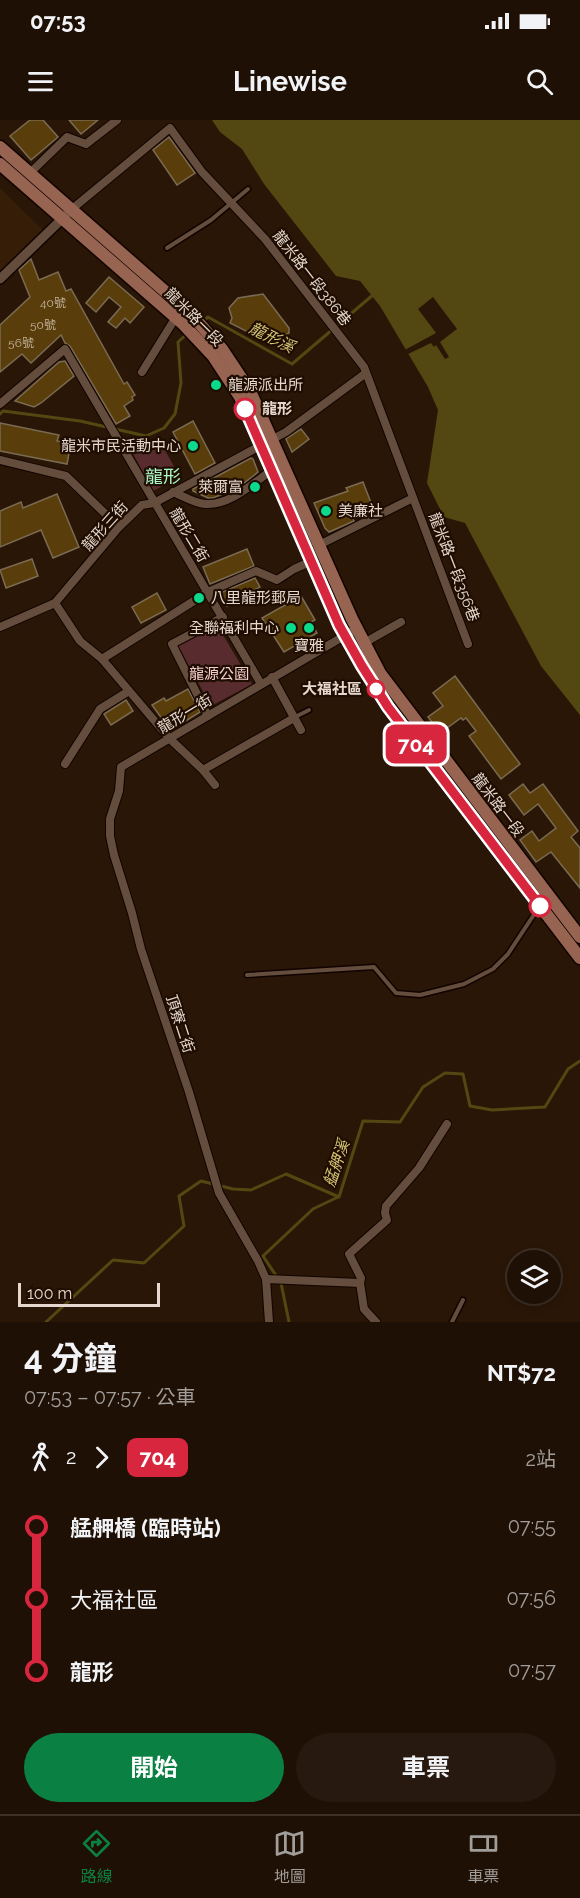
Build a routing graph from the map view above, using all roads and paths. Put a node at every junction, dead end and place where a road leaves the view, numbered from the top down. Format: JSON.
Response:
{"nodes":[{"id":1,"x":117,"y":120,"type":"edge"},
{"id":2,"x":0,"y":147,"type":"edge"},
{"id":3,"x":0,"y":164,"type":"edge"},
{"id":4,"x":30,"y":173,"type":"junction"},
{"id":5,"x":248,"y":189,"type":"dead end"},
{"id":6,"x":232,"y":204,"type":"junction"},
{"id":7,"x":67,"y":213,"type":"junction"},
{"id":8,"x":167,"y":248,"type":"dead end"},
{"id":9,"x":0,"y":279,"type":"edge"},
{"id":10,"x":183,"y":318,"type":"junction"},
{"id":11,"x":142,"y":372,"type":"dead end"},
{"id":12,"x":366,"y":373,"type":"junction"},
{"id":13,"x":0,"y":404,"type":"edge"},
{"id":14,"x":266,"y":442,"type":"junction"},
{"id":15,"x":0,"y":460,"type":"edge"},
{"id":16,"x":272,"y":470,"type":"junction"},
{"id":17,"x":173,"y":492,"type":"junction"},
{"id":18,"x":413,"y":498,"type":"junction"},
{"id":19,"x":154,"y":503,"type":"junction"},
{"id":20,"x":119,"y":527,"type":"junction"},
{"id":21,"x":319,"y":545,"type":"junction"},
{"id":22,"x":312,"y":561,"type":"junction"},
{"id":23,"x":208,"y":592,"type":"junction"},
{"id":24,"x":56,"y":603,"type":"junction"},
{"id":25,"x":222,"y":617,"type":"junction"},
{"id":26,"x":401,"y":622,"type":"dead end"},
{"id":27,"x":0,"y":627,"type":"edge"},
{"id":28,"x":356,"y":629,"type":"junction"},
{"id":29,"x":344,"y":635,"type":"junction"},
{"id":30,"x":363,"y":643,"type":"junction"},
{"id":31,"x":468,"y":644,"type":"dead end"},
{"id":32,"x":102,"y":659,"type":"junction"},
{"id":33,"x":272,"y":677,"type":"junction"},
{"id":34,"x":261,"y":684,"type":"junction"},
{"id":35,"x":129,"y":691,"type":"junction"},
{"id":36,"x":309,"y":710,"type":"dead end"},
{"id":37,"x":208,"y":716,"type":"junction"},
{"id":38,"x":294,"y":718,"type":"junction"},
{"id":39,"x":300,"y":730,"type":"dead end"},
{"id":40,"x":170,"y":739,"type":"junction"},
{"id":41,"x":65,"y":764,"type":"dead end"},
{"id":42,"x":121,"y":767,"type":"joint"},
{"id":43,"x":203,"y":770,"type":"junction"},
{"id":44,"x":214,"y":785,"type":"dead end"},
{"id":45,"x":540,"y":906,"type":"junction"},
{"id":46,"x":580,"y":937,"type":"edge"},
{"id":47,"x":580,"y":958,"type":"edge"},
{"id":48,"x":246,"y":975,"type":"dead end"},
{"id":49,"x":447,"y":1124,"type":"dead end"},
{"id":50,"x":266,"y":1279,"type":"junction"},
{"id":51,"x":360,"y":1283,"type":"junction"},
{"id":52,"x":463,"y":1300,"type":"dead end"},
{"id":53,"x":268,"y":1322,"type":"edge"},
{"id":54,"x":376,"y":1322,"type":"edge"},
{"id":55,"x":452,"y":1322,"type":"edge"}],
"edges":[{"from":1,"to":4,"type":"street"},
{"from":2,"to":4,"type":"main road","name":"龍米路一段"},
{"from":3,"to":7,"type":"main road","name":"龍米路一段"},
{"from":4,"to":7,"type":"main road","name":"龍米路一段"},
{"from":5,"to":6,"type":"lane"},
{"from":6,"to":7,"type":"street","name":"龍米路一段386巷"},
{"from":6,"to":8,"type":"lane"},
{"from":6,"to":12,"type":"street","name":"龍米路一段386巷"},
{"from":7,"to":9,"type":"street"},
{"from":7,"to":10,"type":"main road","name":"龍米路一段"},
{"from":10,"to":11,"type":"street"},
{"from":10,"to":14,"type":"main road","name":"龍米路一段"},
{"from":12,"to":14,"type":"street"},
{"from":12,"to":18,"type":"street","name":"龍米路一段386巷"},
{"from":13,"to":19,"type":"street","name":"龍形二街"},
{"from":14,"to":16,"type":"main road","name":"龍米路一段"},
{"from":14,"to":17,"type":"street","name":"龍形三街"},
{"from":14,"to":21,"type":"main road","name":"龍米路一段"},
{"from":15,"to":20,"type":"street"},
{"from":16,"to":17,"type":"street"},
{"from":16,"to":22,"type":"main road","name":"龍米路一段"},
{"from":17,"to":19,"type":"street","name":"龍形三街"},
{"from":18,"to":21,"type":"street","name":"龍米路一段356巷"},
{"from":18,"to":31,"type":"street","name":"龍米路一段356巷"},
{"from":19,"to":20,"type":"street","name":"龍形三街"},
{"from":19,"to":23,"type":"street","name":"龍形二街"},
{"from":20,"to":24,"type":"street","name":"龍形三街"},
{"from":21,"to":28,"type":"main road","name":"龍米路一段"},
{"from":22,"to":23,"type":"street"},
{"from":22,"to":29,"type":"main road","name":"龍米路一段"},
{"from":23,"to":25,"type":"street","name":"龍形二街"},
{"from":23,"to":32,"type":"street"},
{"from":24,"to":27,"type":"street","name":"龍形三街"},
{"from":24,"to":32,"type":"street"},
{"from":25,"to":34,"type":"street","name":"龍形二街"},
{"from":25,"to":37,"type":"street"},
{"from":26,"to":30,"type":"street"},
{"from":28,"to":29,"type":"street","name":"龍形一街"},
{"from":28,"to":30,"type":"main road","name":"龍米路一段"},
{"from":29,"to":33,"type":"street","name":"龍形一街"},
{"from":29,"to":45,"type":"main road","name":"龍米路一段"},
{"from":30,"to":46,"type":"main road","name":"龍米路一段"},
{"from":32,"to":35,"type":"street"},
{"from":33,"to":34,"type":"street","name":"龍形一街"},
{"from":33,"to":38,"type":"street"},
{"from":34,"to":37,"type":"street","name":"龍形一街"},
{"from":35,"to":40,"type":"street"},
{"from":35,"to":41,"type":"street"},
{"from":36,"to":38,"type":"lane"},
{"from":37,"to":40,"type":"street","name":"龍形一街"},
{"from":38,"to":39,"type":"street"},
{"from":38,"to":43,"type":"street"},
{"from":40,"to":42,"type":"street","name":"龍形一街"},
{"from":40,"to":43,"type":"street"},
{"from":42,"to":50,"type":"street","name":"頂寮二街"},
{"from":43,"to":44,"type":"street"},
{"from":45,"to":47,"type":"main road","name":"龍米路一段"},
{"from":45,"to":48,"type":"lane"},
{"from":49,"to":51,"type":"street"},
{"from":50,"to":51,"type":"street"},
{"from":50,"to":53,"type":"street","name":"頂寮二街"},
{"from":51,"to":54,"type":"street"},
{"from":52,"to":55,"type":"lane"}]}
